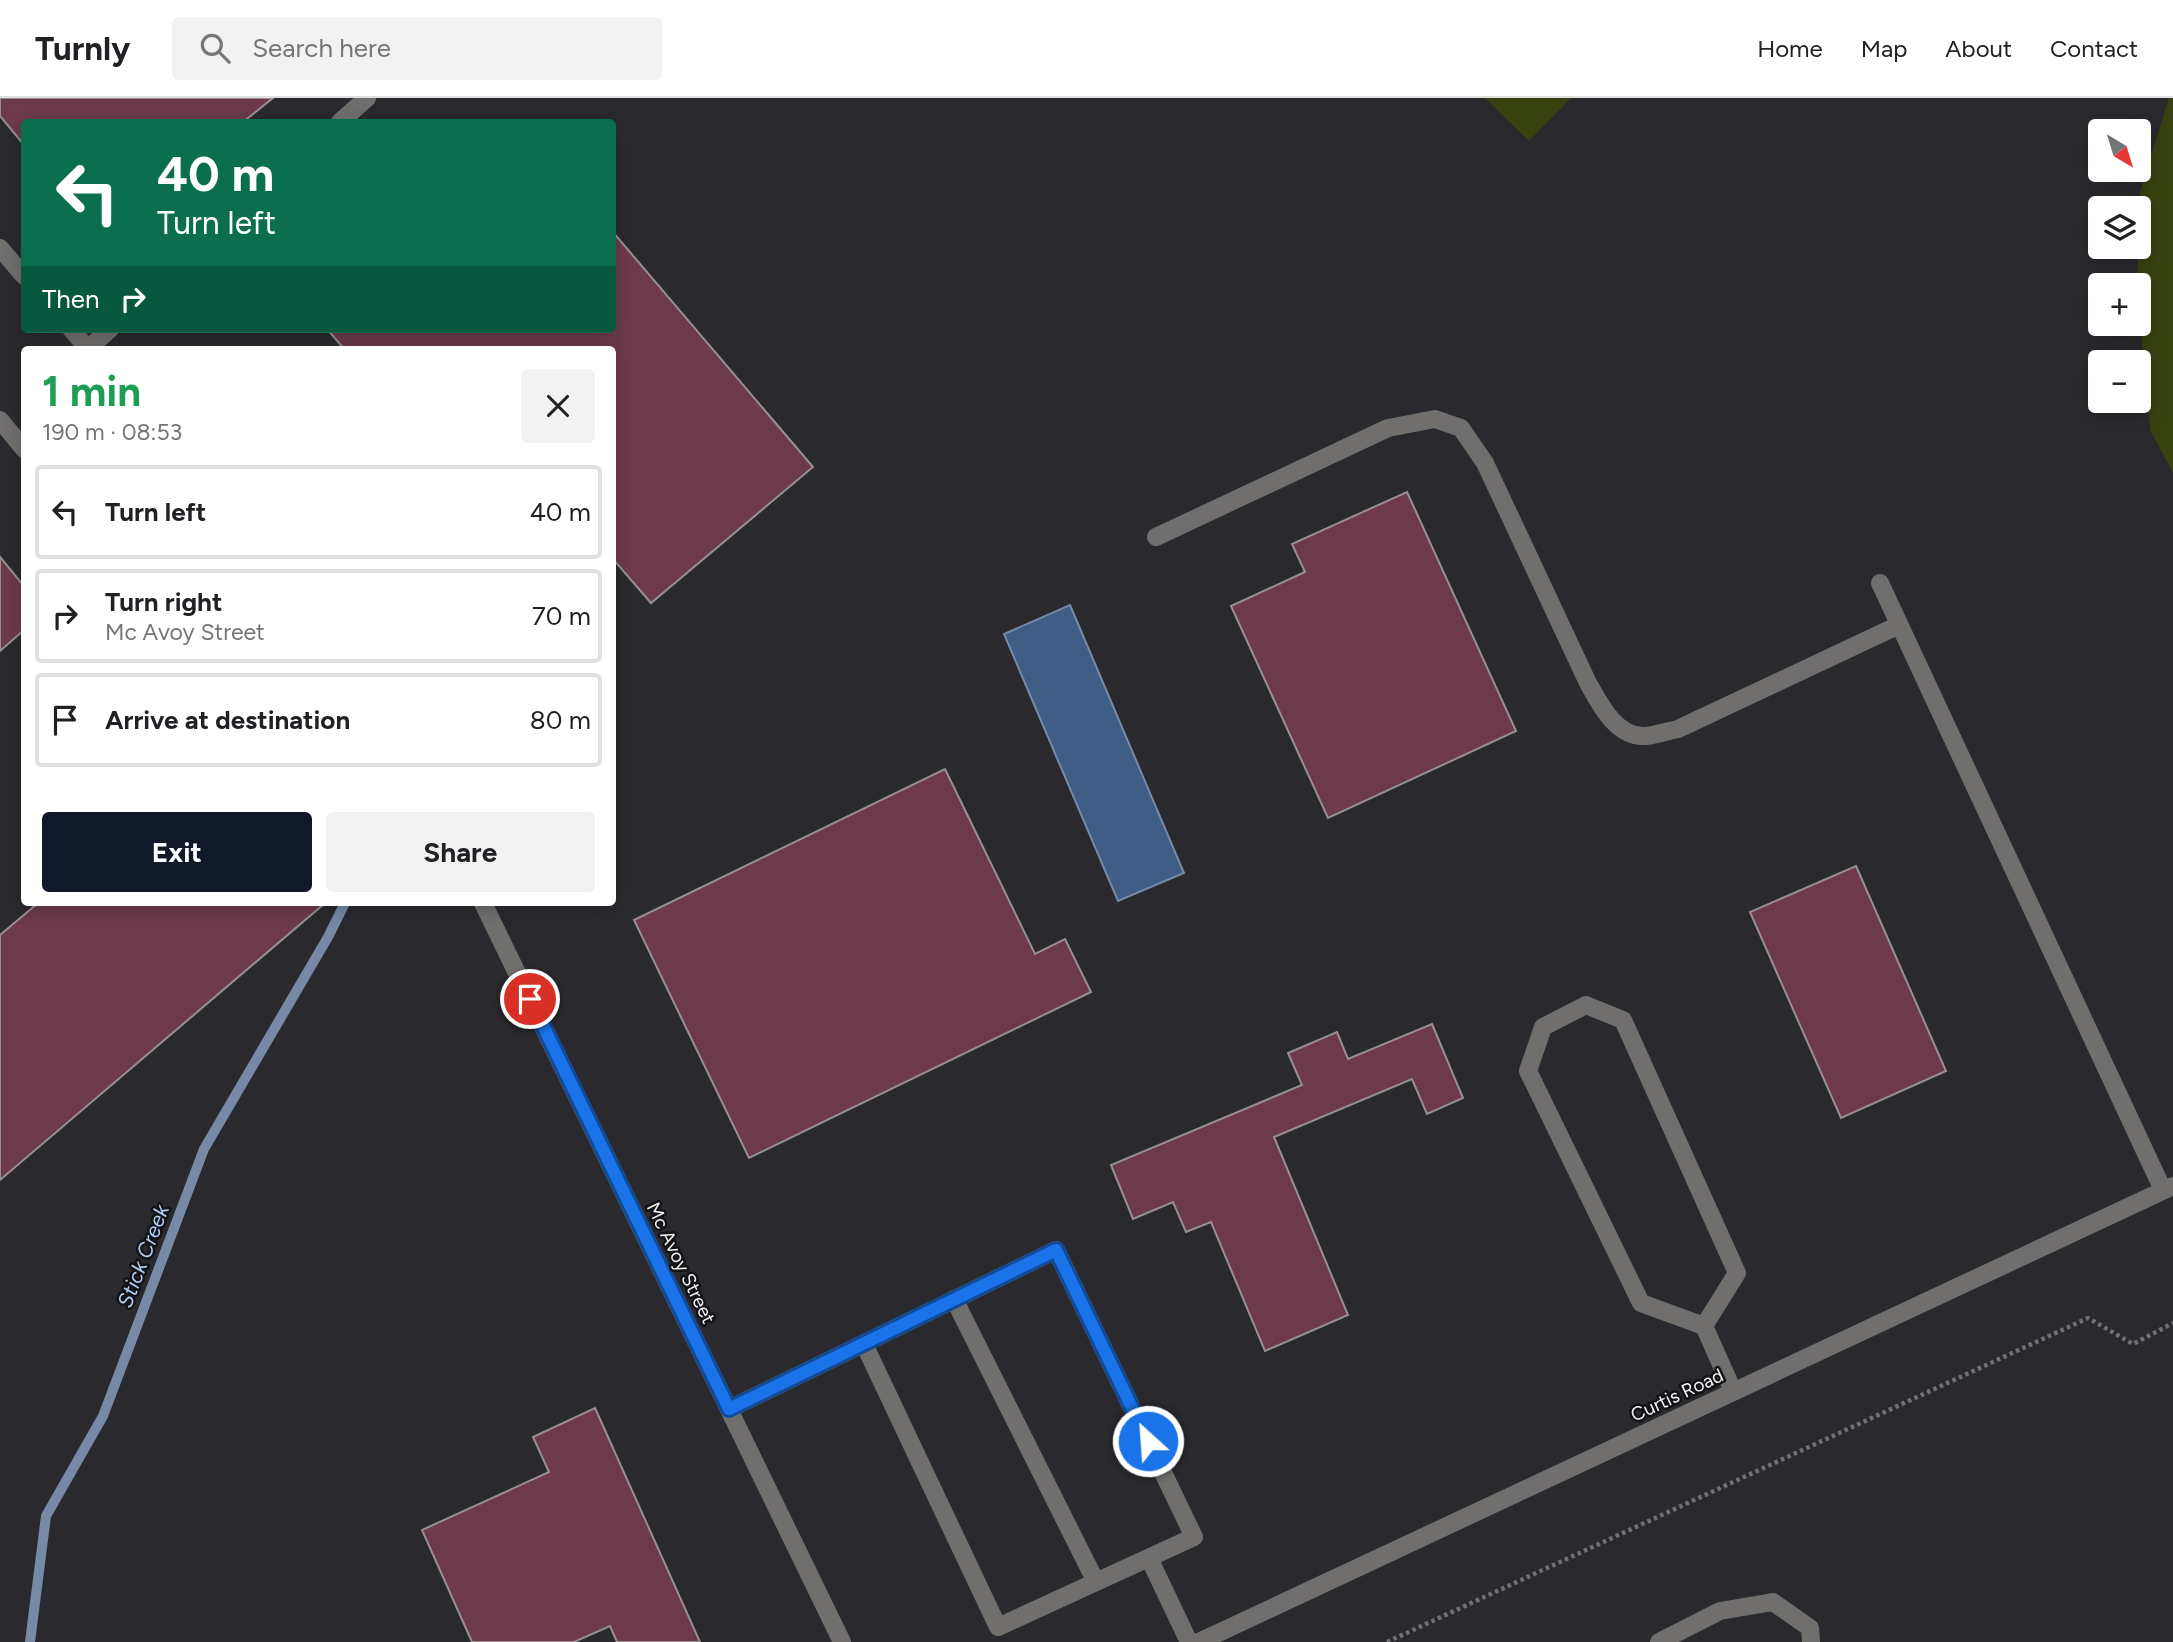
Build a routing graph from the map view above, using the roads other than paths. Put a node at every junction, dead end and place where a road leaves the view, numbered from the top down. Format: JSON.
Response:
{"nodes":[{"id":1,"x":367,"y":98,"type":"edge"},
{"id":2,"x":343,"y":119,"type":"edge"},
{"id":3,"x":0,"y":248,"type":"edge"},
{"id":4,"x":21,"y":272,"type":"edge"},
{"id":5,"x":106,"y":333,"type":"edge"},
{"id":6,"x":92,"y":346,"type":"edge"},
{"id":7,"x":0,"y":420,"type":"edge"},
{"id":8,"x":21,"y":445,"type":"edge"},
{"id":9,"x":1156,"y":537,"type":"dead end"},
{"id":10,"x":1880,"y":583,"type":"dead end"},
{"id":11,"x":1899,"y":625,"type":"junction"},
{"id":12,"x":484,"y":906,"type":"edge"},
{"id":13,"x":2168,"y":1188,"type":"edge"},
{"id":14,"x":954,"y":1299,"type":"junction"},
{"id":15,"x":1704,"y":1326,"type":"junction"},
{"id":16,"x":864,"y":1343,"type":"junction"},
{"id":17,"x":1733,"y":1391,"type":"junction"},
{"id":18,"x":729,"y":1409,"type":"junction"},
{"id":19,"x":1149,"y":1558,"type":"junction"},
{"id":20,"x":1096,"y":1582,"type":"junction"},
{"id":21,"x":842,"y":1642,"type":"edge"},
{"id":22,"x":1189,"y":1642,"type":"edge"},
{"id":23,"x":1199,"y":1642,"type":"edge"},
{"id":24,"x":1660,"y":1642,"type":"edge"},
{"id":25,"x":1811,"y":1642,"type":"edge"}],
"edges":[{"from":1,"to":2,"type":"street"},
{"from":3,"to":4,"type":"street"},
{"from":5,"to":6,"type":"street"},
{"from":7,"to":8,"type":"street"},
{"from":9,"to":11,"type":"street"},
{"from":10,"to":11,"type":"street"},
{"from":11,"to":13,"type":"street"},
{"from":12,"to":18,"type":"street","name":"Mc Avoy Street"},
{"from":13,"to":17,"type":"street","name":"Curtis Road"},
{"from":14,"to":16,"type":"street"},
{"from":14,"to":19,"type":"street"},
{"from":14,"to":20,"type":"street"},
{"from":15,"to":15,"type":"street"},
{"from":15,"to":17,"type":"street"},
{"from":16,"to":18,"type":"street"},
{"from":16,"to":20,"type":"street"},
{"from":17,"to":23,"type":"street","name":"Curtis Road"},
{"from":18,"to":21,"type":"street","name":"Mc Avoy Street"},
{"from":19,"to":20,"type":"street"},
{"from":19,"to":22,"type":"street"},
{"from":24,"to":25,"type":"street"}]}
